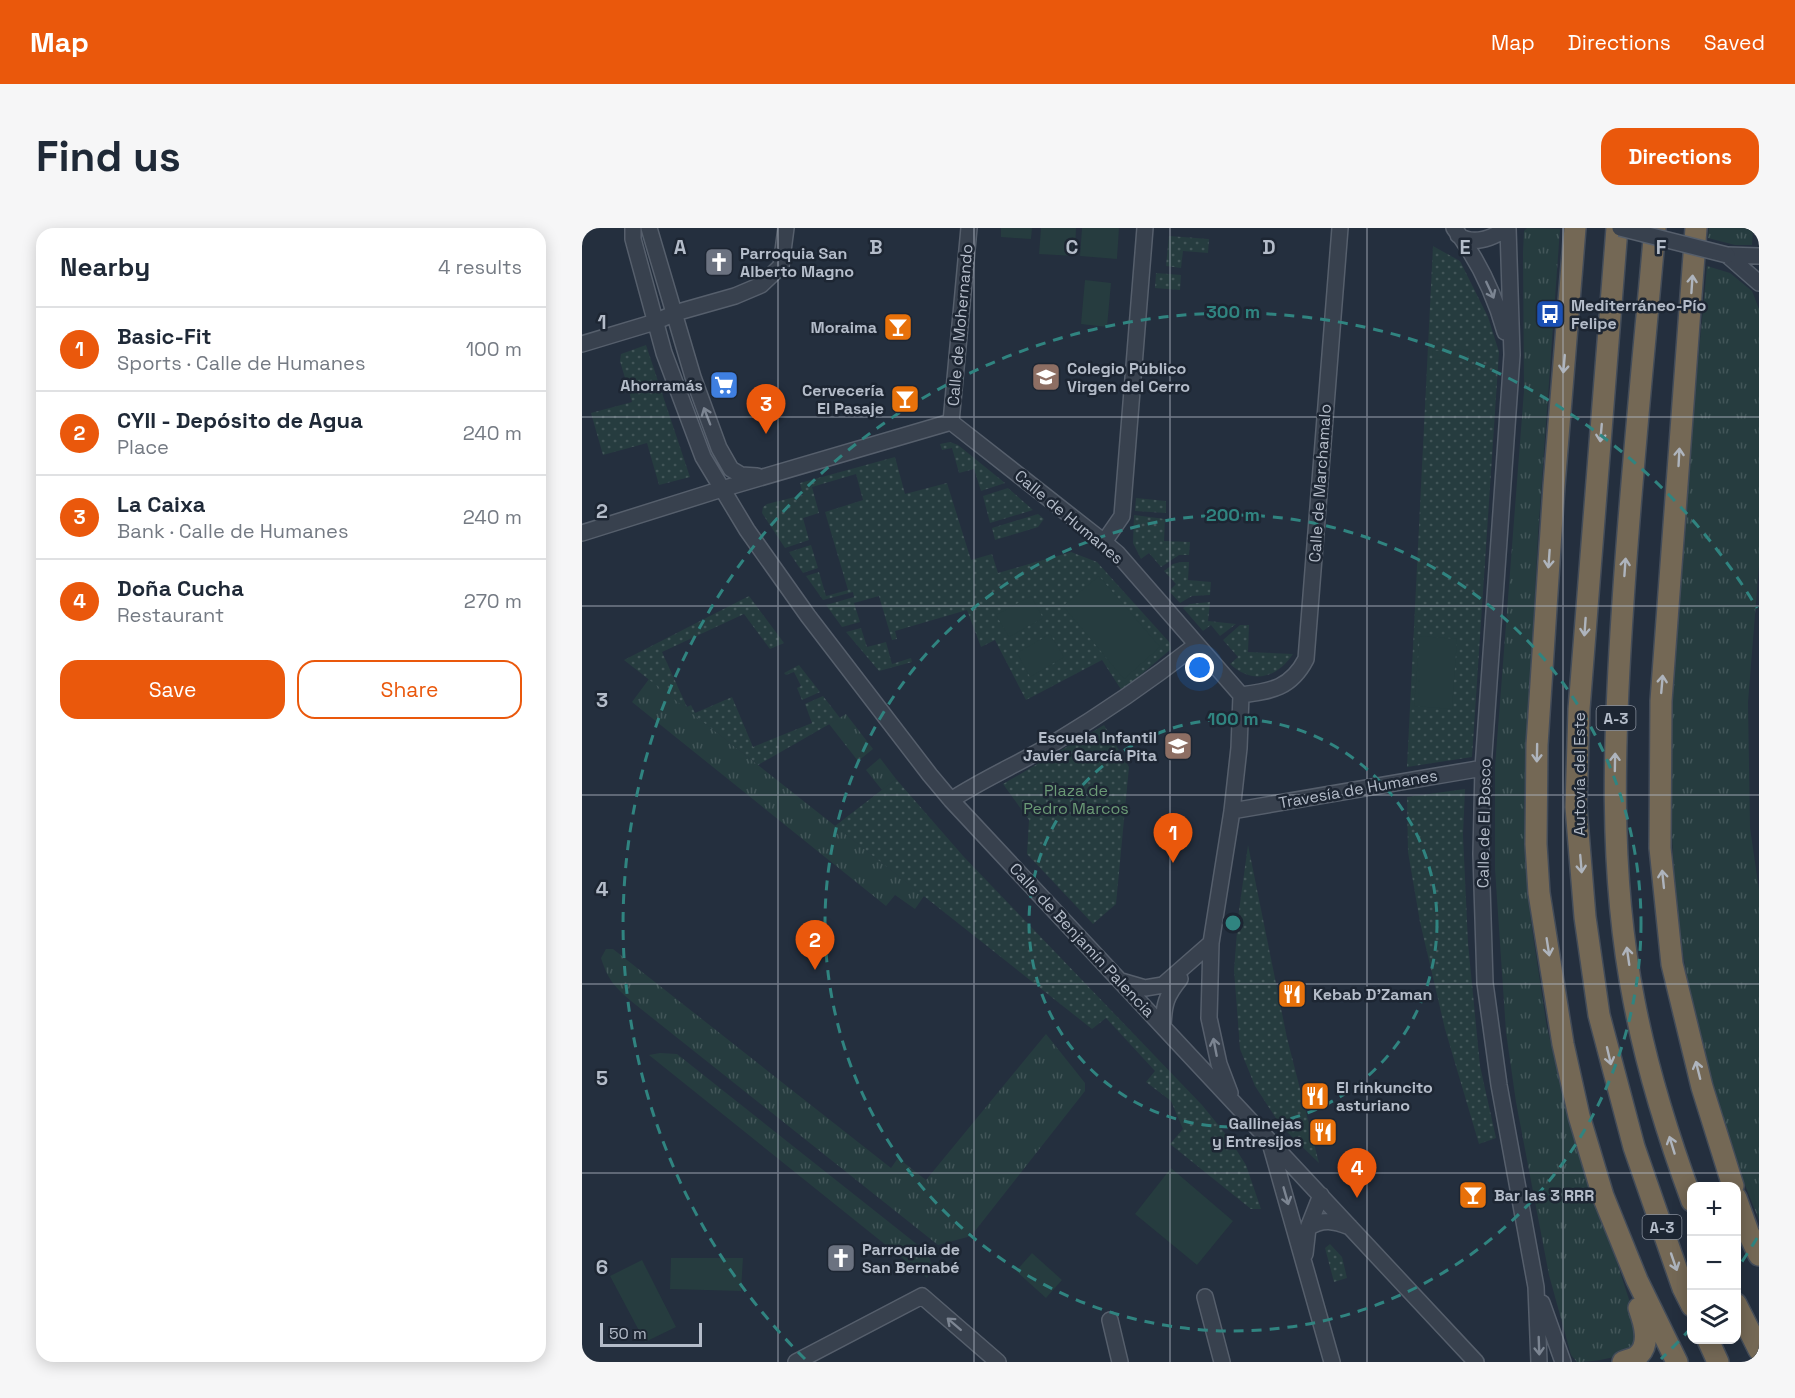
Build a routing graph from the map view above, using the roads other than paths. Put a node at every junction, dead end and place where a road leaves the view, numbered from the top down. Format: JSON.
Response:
{"nodes":[{"id":1,"x":649,"y":228,"type":"edge"},
{"id":2,"x":786,"y":228,"type":"edge"},
{"id":3,"x":969,"y":228,"type":"edge"},
{"id":4,"x":1145,"y":228,"type":"edge"},
{"id":5,"x":1340,"y":228,"type":"edge"},
{"id":6,"x":1449,"y":228,"type":"edge"},
{"id":7,"x":1508,"y":228,"type":"edge"},
{"id":8,"x":1575,"y":228,"type":"edge"},
{"id":9,"x":1618,"y":228,"type":"edge"},
{"id":10,"x":1655,"y":228,"type":"edge"},
{"id":11,"x":1696,"y":228,"type":"edge"},
{"id":12,"x":630,"y":232,"type":"edge"},
{"id":13,"x":1458,"y":233,"type":"edge"},
{"id":14,"x":1727,"y":255,"type":"junction"},
{"id":15,"x":1759,"y":256,"type":"edge"},
{"id":16,"x":1759,"y":282,"type":"edge"},
{"id":17,"x":675,"y":313,"type":"junction"},
{"id":18,"x":655,"y":322,"type":"junction"},
{"id":19,"x":582,"y":344,"type":"edge"},
{"id":20,"x":1512,"y":355,"type":"junction"},
{"id":21,"x":951,"y":422,"type":"junction"},
{"id":22,"x":730,"y":469,"type":"junction"},
{"id":23,"x":763,"y":477,"type":"junction"},
{"id":24,"x":722,"y":489,"type":"junction"},
{"id":25,"x":582,"y":533,"type":"edge"},
{"id":26,"x":1104,"y":542,"type":"junction"},
{"id":27,"x":1196,"y":645,"type":"junction"},
{"id":28,"x":1241,"y":695,"type":"junction"},
{"id":29,"x":1483,"y":768,"type":"junction"},
{"id":30,"x":951,"y":800,"type":"junction"},
{"id":31,"x":1232,"y":811,"type":"junction"},
{"id":32,"x":1211,"y":943,"type":"junction"},
{"id":33,"x":1121,"y":981,"type":"junction"},
{"id":34,"x":1163,"y":1026,"type":"junction"},
{"id":35,"x":1234,"y":1102,"type":"junction"},
{"id":36,"x":1269,"y":1140,"type":"junction"},
{"id":37,"x":1732,"y":1182,"type":"edge"},
{"id":38,"x":1687,"y":1187,"type":"edge"},
{"id":39,"x":1321,"y":1195,"type":"junction"},
{"id":40,"x":1603,"y":1196,"type":"junction"},
{"id":41,"x":1741,"y":1208,"type":"edge"},
{"id":42,"x":1352,"y":1227,"type":"junction"},
{"id":43,"x":1308,"y":1228,"type":"junction"},
{"id":44,"x":1754,"y":1241,"type":"edge"},
{"id":45,"x":1759,"y":1255,"type":"edge"},
{"id":46,"x":1305,"y":1260,"type":"junction"},
{"id":47,"x":1536,"y":1287,"type":"junction"},
{"id":48,"x":1687,"y":1296,"type":"edge"},
{"id":49,"x":1204,"y":1297,"type":"dead end"},
{"id":50,"x":1741,"y":1312,"type":"edge"},
{"id":51,"x":1110,"y":1320,"type":"dead end"},
{"id":52,"x":1710,"y":1344,"type":"edge"},
{"id":53,"x":1759,"y":1350,"type":"edge"},
{"id":54,"x":796,"y":1362,"type":"edge"},
{"id":55,"x":998,"y":1362,"type":"edge"},
{"id":56,"x":1120,"y":1362,"type":"edge"},
{"id":57,"x":1222,"y":1362,"type":"edge"},
{"id":58,"x":1332,"y":1362,"type":"edge"},
{"id":59,"x":1476,"y":1362,"type":"edge"},
{"id":60,"x":1539,"y":1362,"type":"edge"},
{"id":61,"x":1563,"y":1362,"type":"edge"},
{"id":62,"x":1623,"y":1362,"type":"edge"},
{"id":63,"x":1677,"y":1362,"type":"edge"},
{"id":64,"x":1718,"y":1362,"type":"edge"}],
"edges":[{"from":1,"to":17,"type":"street"},
{"from":2,"to":17,"type":"street"},
{"from":3,"to":21,"type":"street","name":"Calle de Mohernando"},
{"from":4,"to":26,"type":"street"},
{"from":5,"to":28,"type":"street","name":"Calle de Marchamalo"},
{"from":6,"to":13,"type":"street"},
{"from":7,"to":13,"type":"street"},
{"from":7,"to":20,"type":"street","name":"Calle de El Bosco"},
{"from":8,"to":40,"type":"highway","one_way":true},
{"from":9,"to":14,"type":"street","bridge":true},
{"from":9,"to":48,"type":"highway","name":"Autovía del Este","number":"A-3","one_way":true},
{"from":38,"to":10,"type":"highway","number":"A-3","one_way":true},
{"from":37,"to":11,"type":"highway","one_way":true},
{"from":12,"to":18,"type":"street","name":"Calle de Benjamín Palencia"},
{"from":13,"to":20,"type":"street","name":"Calle de El Bosco","one_way":true},
{"from":14,"to":15,"type":"street"},
{"from":14,"to":16,"type":"street"},
{"from":17,"to":18,"type":"street"},
{"from":22,"to":17,"type":"street","one_way":true},
{"from":18,"to":19,"type":"street"},
{"from":18,"to":24,"type":"street","name":"Calle de Benjamín Palencia"},
{"from":20,"to":29,"type":"street","name":"Calle de El Bosco"},
{"from":21,"to":23,"type":"street"},
{"from":21,"to":26,"type":"street","name":"Calle de Humanes"},
{"from":22,"to":23,"type":"street"},
{"from":22,"to":24,"type":"street"},
{"from":23,"to":24,"type":"street"},
{"from":24,"to":25,"type":"street"},
{"from":24,"to":30,"type":"street","name":"Calle de Benjamín Palencia"},
{"from":26,"to":27,"type":"street","name":"Calle de Humanes"},
{"from":27,"to":28,"type":"street","name":"Calle de Humanes"},
{"from":27,"to":30,"type":"street"},
{"from":28,"to":31,"type":"street"},
{"from":29,"to":31,"type":"street","name":"Travesía de Humanes"},
{"from":29,"to":47,"type":"street","name":"Calle de El Bosco"},
{"from":30,"to":33,"type":"street","name":"Calle de Benjamín Palencia"},
{"from":31,"to":32,"type":"street"},
{"from":32,"to":33,"type":"street"},
{"from":32,"to":34,"type":"street"},
{"from":35,"to":32,"type":"street","one_way":true},
{"from":33,"to":34,"type":"street","name":"Calle de Benjamín Palencia"},
{"from":34,"to":35,"type":"street","name":"Calle de Benjamín Palencia"},
{"from":35,"to":36,"type":"street","name":"Calle de Benjamín Palencia"},
{"from":36,"to":39,"type":"street","name":"Calle de Benjamín Palencia"},
{"from":36,"to":46,"type":"street","one_way":true},
{"from":39,"to":42,"type":"street","name":"Calle de Benjamín Palencia"},
{"from":39,"to":43,"type":"street"},
{"from":40,"to":62,"type":"highway"},
{"from":40,"to":63,"type":"highway"},
{"from":41,"to":44,"type":"highway"},
{"from":42,"to":43,"type":"street"},
{"from":42,"to":59,"type":"street","name":"Calle de Benjamín Palencia"},
{"from":43,"to":46,"type":"street"},
{"from":44,"to":45,"type":"highway"},
{"from":46,"to":58,"type":"street"},
{"from":47,"to":60,"type":"street","name":"Calle de El Bosco","one_way":true},
{"from":47,"to":61,"type":"street","name":"Calle de El Bosco"},
{"from":49,"to":57,"type":"street"},
{"from":50,"to":53,"type":"highway"},
{"from":51,"to":56,"type":"street"},
{"from":52,"to":64,"type":"highway"},
{"from":55,"to":54,"type":"street","one_way":true}]}
